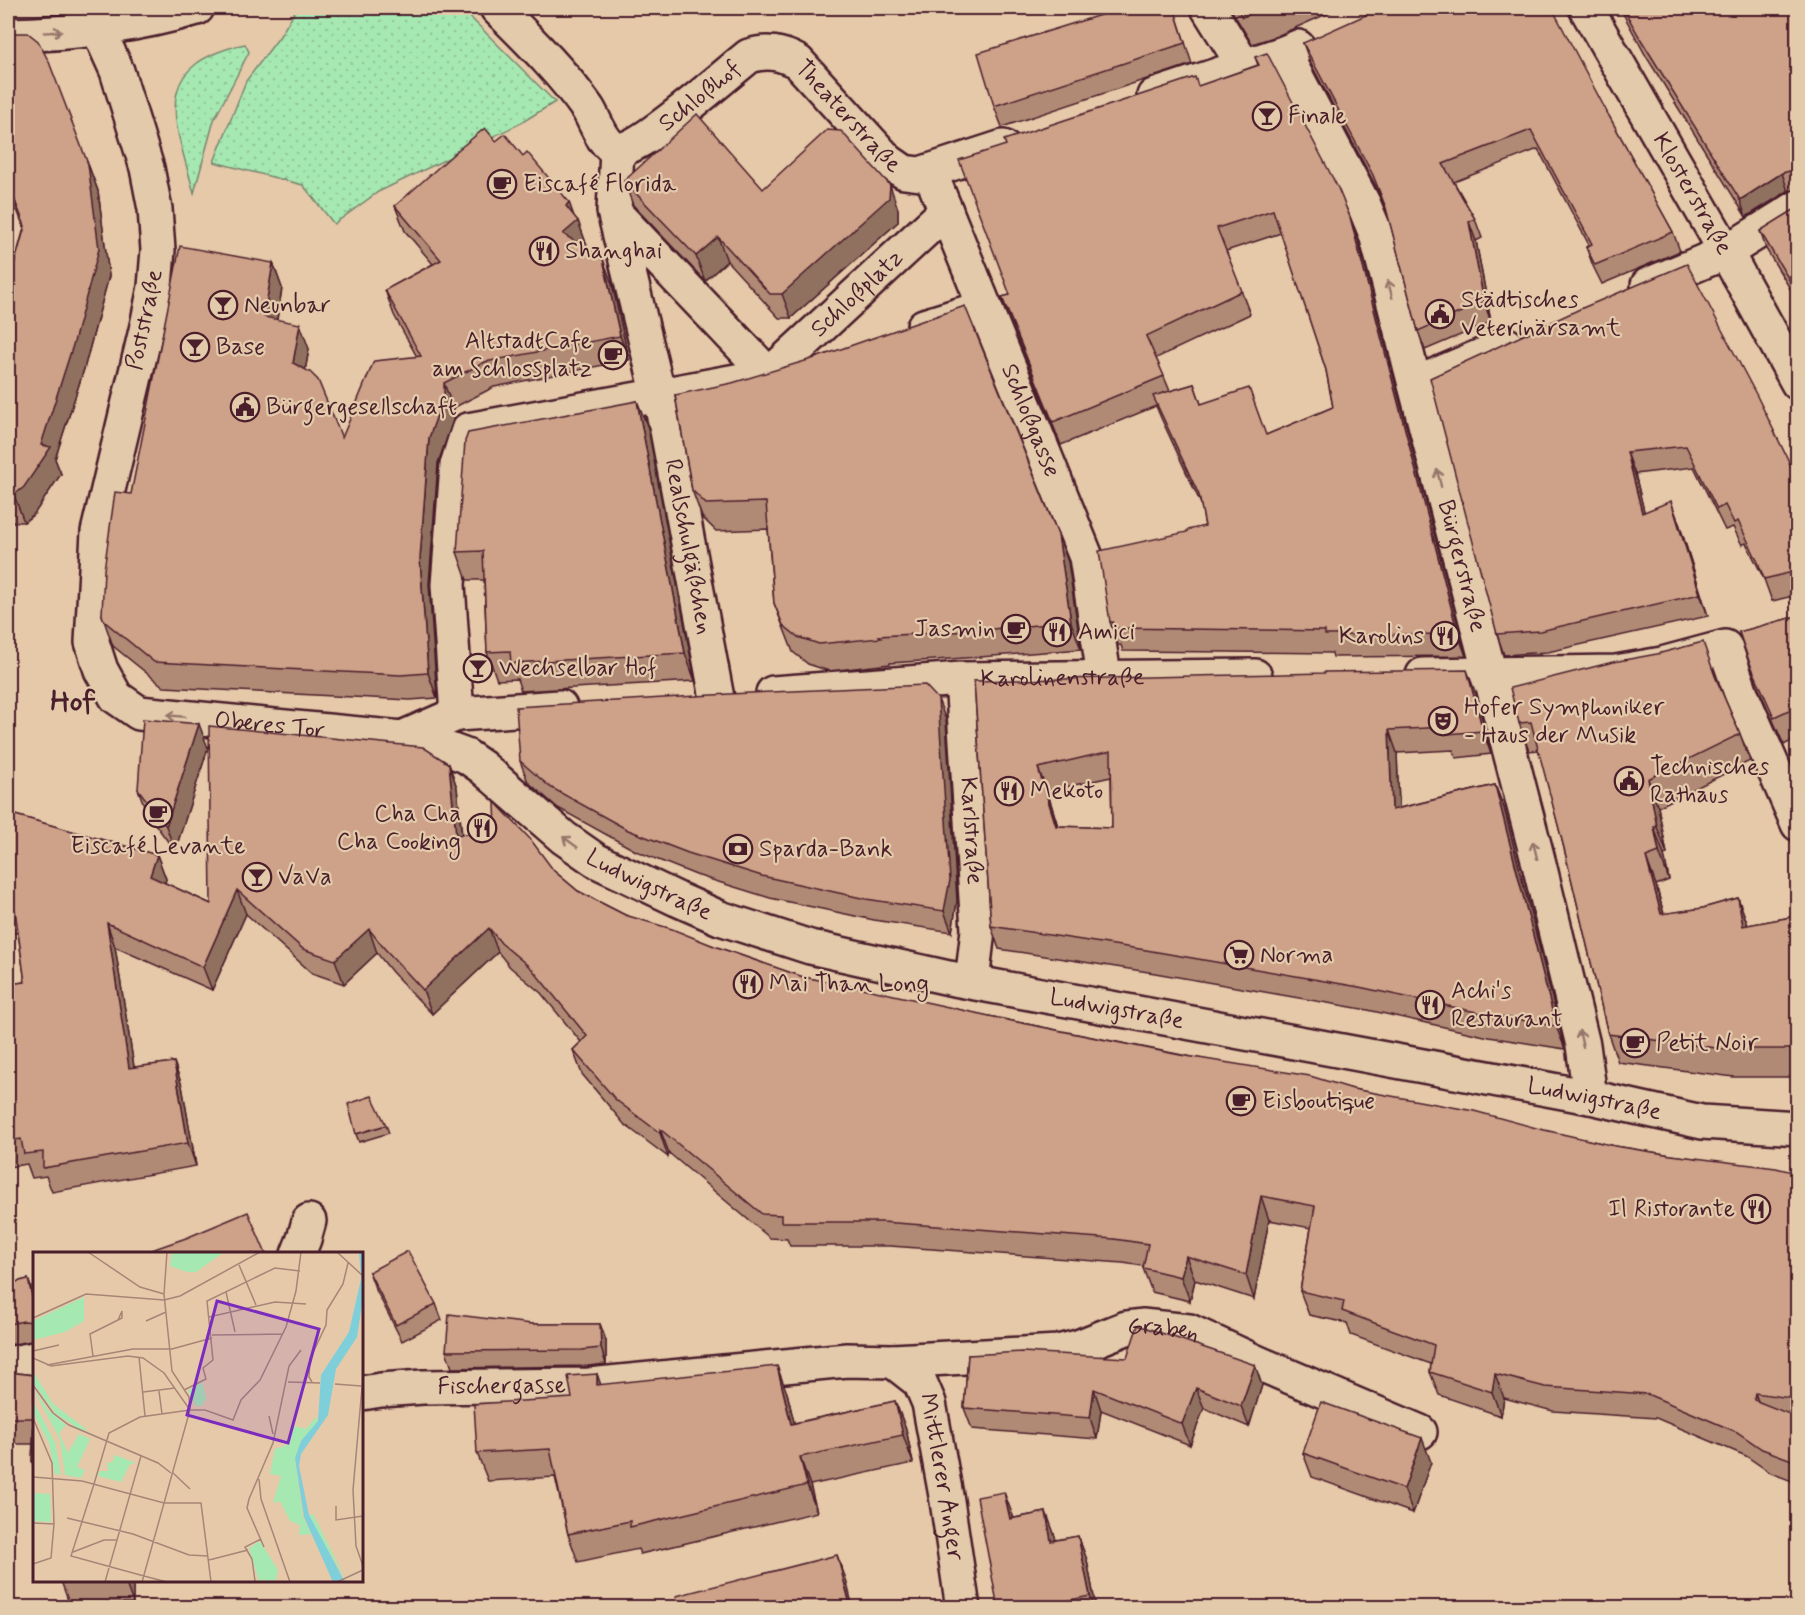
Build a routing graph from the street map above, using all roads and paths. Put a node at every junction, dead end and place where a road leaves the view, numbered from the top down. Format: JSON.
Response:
{"nodes":[{"id":1,"x":197,"y":8,"type":"edge"},
{"id":2,"x":497,"y":8,"type":"edge"},
{"id":3,"x":1208,"y":8,"type":"edge"},
{"id":4,"x":1586,"y":8,"type":"edge"},
{"id":5,"x":97,"y":15,"type":"edge"},
{"id":6,"x":8,"y":35,"type":"edge"},
{"id":7,"x":1324,"y":35,"type":"edge"},
{"id":8,"x":1284,"y":53,"type":"junction"},
{"id":9,"x":786,"y":56,"type":"joint"},
{"id":10,"x":1244,"y":66,"type":"junction"},
{"id":11,"x":1121,"y":107,"type":"edge"},
{"id":12,"x":1032,"y":137,"type":"edge"},
{"id":13,"x":617,"y":150,"type":"junction"},
{"id":14,"x":930,"y":172,"type":"junction"},
{"id":15,"x":1797,"y":207,"type":"edge"},
{"id":16,"x":614,"y":211,"type":"junction"},
{"id":17,"x":946,"y":211,"type":"junction"},
{"id":18,"x":1726,"y":252,"type":"junction"},
{"id":19,"x":1619,"y":297,"type":"edge"},
{"id":20,"x":985,"y":307,"type":"junction"},
{"id":21,"x":1533,"y":334,"type":"edge"},
{"id":22,"x":894,"y":336,"type":"edge"},
{"id":23,"x":837,"y":354,"type":"edge"},
{"id":24,"x":769,"y":375,"type":"junction"},
{"id":25,"x":1797,"y":383,"type":"edge"},
{"id":26,"x":1415,"y":384,"type":"junction"},
{"id":27,"x":658,"y":395,"type":"junction"},
{"id":28,"x":92,"y":642,"type":"joint"},
{"id":29,"x":1397,"y":675,"type":"edge"},
{"id":30,"x":1490,"y":675,"type":"junction"},
{"id":31,"x":1104,"y":676,"type":"junction"},
{"id":32,"x":1280,"y":676,"type":"edge"},
{"id":33,"x":962,"y":679,"type":"junction"},
{"id":34,"x":705,"y":699,"type":"joint"},
{"id":35,"x":587,"y":706,"type":"edge"},
{"id":36,"x":457,"y":714,"type":"junction"},
{"id":37,"x":402,"y":738,"type":"junction"},
{"id":38,"x":482,"y":767,"type":"joint"},
{"id":39,"x":1797,"y":824,"type":"edge"},
{"id":40,"x":972,"y":982,"type":"junction"},
{"id":41,"x":1590,"y":1097,"type":"junction"},
{"id":42,"x":1797,"y":1128,"type":"edge"},
{"id":43,"x":309,"y":1221,"type":"dead end"},
{"id":44,"x":299,"y":1252,"type":"edge"},
{"id":45,"x":33,"y":1359,"type":"edge"},
{"id":46,"x":893,"y":1361,"type":"junction"},
{"id":47,"x":8,"y":1364,"type":"edge"},
{"id":48,"x":33,"y":1382,"type":"edge"},
{"id":49,"x":8,"y":1384,"type":"edge"},
{"id":50,"x":363,"y":1393,"type":"edge"},
{"id":51,"x":1420,"y":1432,"type":"dead end"},
{"id":52,"x":963,"y":1608,"type":"edge"}],
"edges":[{"from":1,"to":5,"type":"street"},
{"from":2,"to":13,"type":"street"},
{"from":3,"to":10,"type":"street"},
{"from":4,"to":18,"type":"street","name":"Klosterstraße"},
{"from":6,"to":5,"type":"street","one_way":true},
{"from":5,"to":28,"type":"street","name":"Poststraße"},
{"from":7,"to":8,"type":"street"},
{"from":8,"to":10,"type":"street"},
{"from":26,"to":8,"type":"street","name":"Bürgerstraße","one_way":true},
{"from":9,"to":13,"type":"street","name":"Schloßhof"},
{"from":9,"to":14,"type":"street","name":"Theaterstraße"},
{"from":10,"to":11,"type":"street"},
{"from":12,"to":14,"type":"street","name":"Theaterstraße"},
{"from":13,"to":16,"type":"street"},
{"from":14,"to":17,"type":"street","name":"Schloßgasse"},
{"from":15,"to":18,"type":"street"},
{"from":16,"to":24,"type":"street"},
{"from":16,"to":27,"type":"street"},
{"from":17,"to":20,"type":"street","name":"Schloßgasse"},
{"from":17,"to":24,"type":"street","name":"Schloßplatz"},
{"from":18,"to":19,"type":"street"},
{"from":18,"to":25,"type":"street","name":"Klosterstraße"},
{"from":20,"to":22,"type":"street"},
{"from":20,"to":31,"type":"street","name":"Schloßgasse"},
{"from":21,"to":26,"type":"street"},
{"from":23,"to":24,"type":"street","name":"Schloßplatz"},
{"from":24,"to":27,"type":"street","name":"Schloßplatz"},
{"from":30,"to":26,"type":"street","name":"Bürgerstraße","one_way":true},
{"from":27,"to":34,"type":"street","name":"Realschulgäßchen"},
{"from":27,"to":36,"type":"street","name":"Schloßplatz"},
{"from":37,"to":28,"type":"street","name":"Oberes Tor","one_way":true},
{"from":29,"to":30,"type":"street"},
{"from":30,"to":39,"type":"street"},
{"from":41,"to":30,"type":"street","name":"Bürgerstraße","one_way":true},
{"from":31,"to":32,"type":"street","name":"Karolinenstraße"},
{"from":31,"to":33,"type":"street","name":"Karolinenstraße"},
{"from":33,"to":34,"type":"street","name":"Karolinenstraße"},
{"from":33,"to":40,"type":"street","name":"Karlstraße"},
{"from":35,"to":36,"type":"street"},
{"from":36,"to":37,"type":"street"},
{"from":37,"to":38,"type":"street","name":"Oberes Tor"},
{"from":40,"to":38,"type":"street","name":"Ludwigstraße","one_way":true},
{"from":40,"to":41,"type":"street","name":"Ludwigstraße"},
{"from":41,"to":42,"type":"street","name":"Ludwigstraße"},
{"from":43,"to":44,"type":"street"},
{"from":45,"to":47,"type":"street"},
{"from":46,"to":50,"type":"street","name":"Fischergasse"},
{"from":46,"to":51,"type":"street","name":"Graben"},
{"from":46,"to":52,"type":"street","name":"Mittlerer Anger"},
{"from":48,"to":49,"type":"street"}]}
